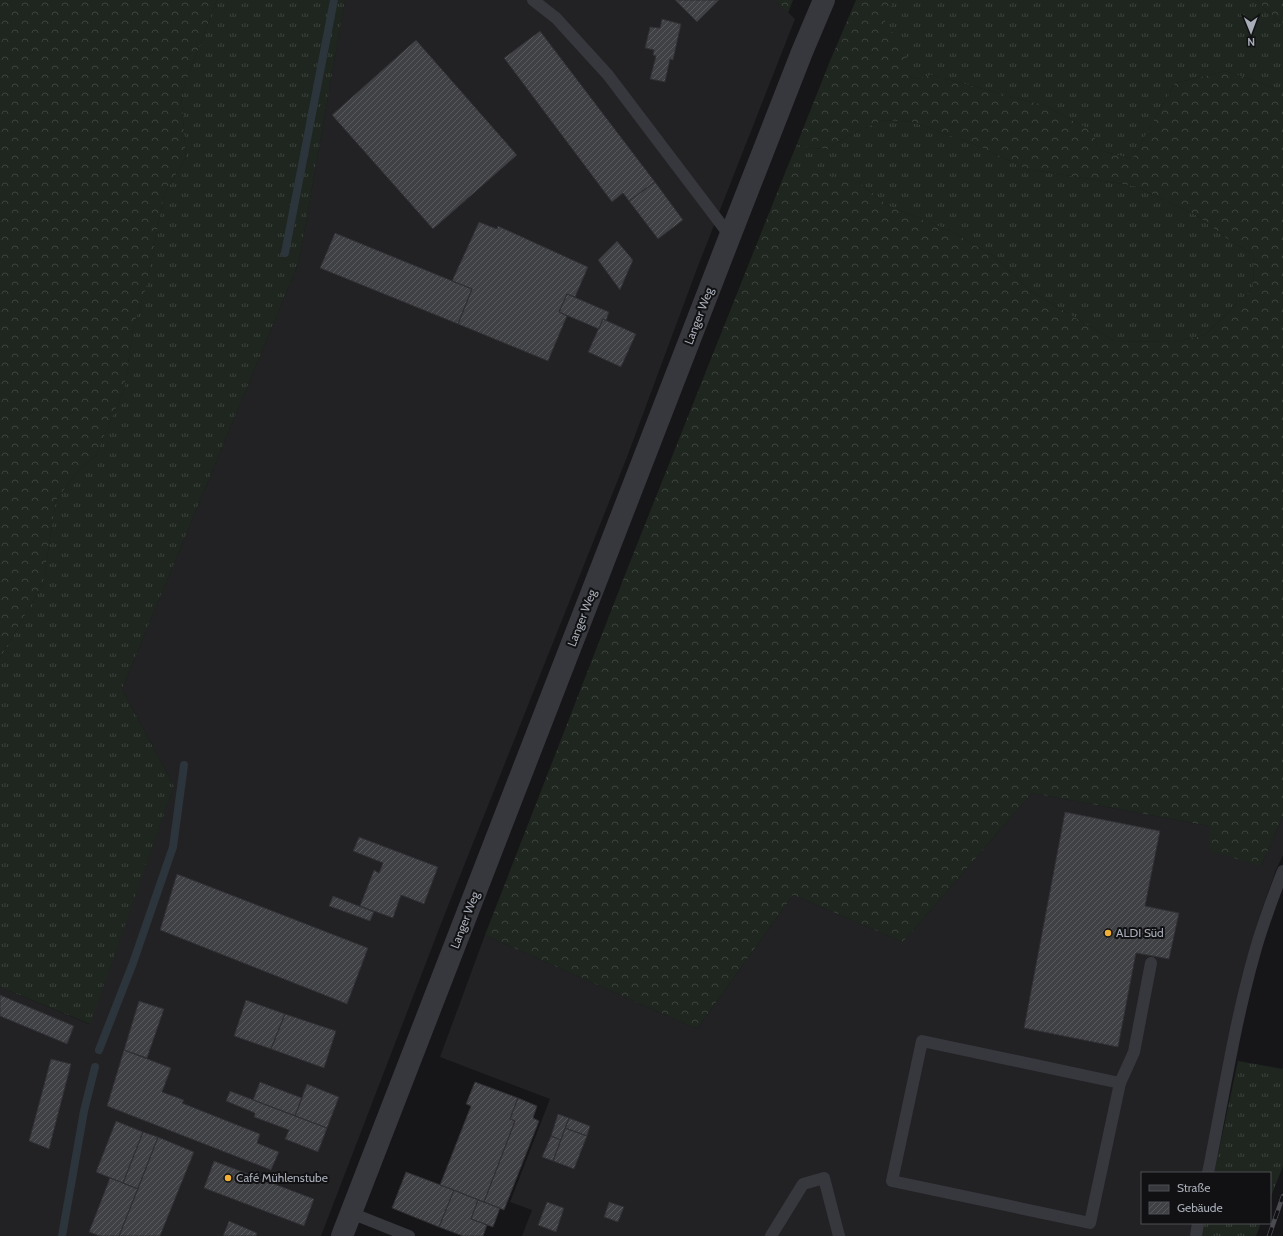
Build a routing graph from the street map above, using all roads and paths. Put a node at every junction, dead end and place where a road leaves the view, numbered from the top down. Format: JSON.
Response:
{"nodes":[{"id":1,"x":533,"y":0,"type":"edge"},
{"id":2,"x":824,"y":0,"type":"edge"},
{"id":3,"x":730,"y":236,"type":"junction"},
{"id":4,"x":1283,"y":871,"type":"edge"},
{"id":5,"x":1151,"y":963,"type":"dead end"},
{"id":6,"x":1120,"y":1083,"type":"junction"},
{"id":7,"x":1208,"y":1172,"type":"edge"},
{"id":8,"x":351,"y":1213,"type":"junction"},
{"id":9,"x":1198,"y":1224,"type":"edge"},
{"id":10,"x":342,"y":1236,"type":"edge"},
{"id":11,"x":409,"y":1236,"type":"edge"},
{"id":12,"x":771,"y":1236,"type":"edge"},
{"id":13,"x":839,"y":1236,"type":"edge"},
{"id":14,"x":1196,"y":1236,"type":"edge"}],
"edges":[{"from":1,"to":3,"type":"lane"},
{"from":2,"to":3,"type":"street","name":"Langer Weg"},
{"from":3,"to":8,"type":"street","name":"Langer Weg"},
{"from":4,"to":7,"type":"lane"},
{"from":5,"to":6,"type":"lane"},
{"from":6,"to":6,"type":"lane"},
{"from":8,"to":10,"type":"street","name":"Langer Weg"},
{"from":8,"to":11,"type":"lane"},
{"from":9,"to":14,"type":"lane"},
{"from":12,"to":13,"type":"lane"}]}
